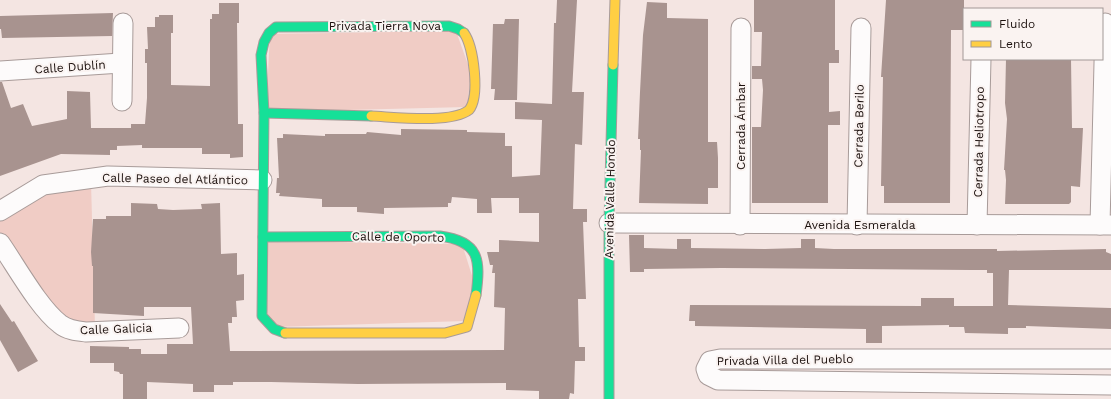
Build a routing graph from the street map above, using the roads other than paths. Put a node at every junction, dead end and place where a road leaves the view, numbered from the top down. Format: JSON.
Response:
{"nodes":[{"id":1,"x":615,"y":0,"type":"edge"},
{"id":2,"x":122,"y":23,"type":"dead end"},
{"id":3,"x":1105,"y":23,"type":"dead end"},
{"id":4,"x":742,"y":28,"type":"dead end"},
{"id":5,"x":861,"y":28,"type":"dead end"},
{"id":6,"x":981,"y":60,"type":"edge"},
{"id":7,"x":121,"y":63,"type":"junction"},
{"id":8,"x":9,"y":71,"type":"edge"},
{"id":9,"x":0,"y":81,"type":"edge"},
{"id":10,"x":122,"y":102,"type":"dead end"},
{"id":11,"x":264,"y":113,"type":"junction"},
{"id":12,"x":262,"y":180,"type":"junction"},
{"id":13,"x":0,"y":211,"type":"edge"},
{"id":14,"x":609,"y":223,"type":"junction"},
{"id":15,"x":740,"y":225,"type":"junction"},
{"id":16,"x":857,"y":225,"type":"junction"},
{"id":17,"x":977,"y":225,"type":"junction"},
{"id":18,"x":1106,"y":226,"type":"edge"},
{"id":19,"x":263,"y":237,"type":"junction"},
{"id":20,"x":0,"y":244,"type":"edge"},
{"id":21,"x":179,"y":328,"type":"dead end"},
{"id":22,"x":300,"y":334,"type":"joint"},
{"id":23,"x":950,"y":359,"type":"junction"},
{"id":24,"x":1111,"y":359,"type":"edge"},
{"id":25,"x":950,"y":383,"type":"junction"},
{"id":26,"x":1111,"y":385,"type":"edge"},
{"id":27,"x":609,"y":399,"type":"edge"}],
"edges":[{"from":1,"to":14,"type":"street","name":"Avenida Valle Hondo"},
{"from":2,"to":7,"type":"street","name":"Calle Dublín"},
{"from":3,"to":18,"type":"street"},
{"from":4,"to":15,"type":"street","name":"Cerrada Ámbar"},
{"from":5,"to":16,"type":"street","name":"Cerrada Berilo"},
{"from":6,"to":17,"type":"street","name":"Cerrada Heliotropo"},
{"from":7,"to":8,"type":"street","name":"Calle Dublín"},
{"from":7,"to":10,"type":"street","name":"Calle Dublín"},
{"from":8,"to":9,"type":"street","name":"Calle Dublín"},
{"from":11,"to":11,"type":"street","name":"Privada Tierra Nova"},
{"from":11,"to":12,"type":"street","name":"Privada Tierra Nova"},
{"from":12,"to":13,"type":"street","name":"Calle Paseo del Atlántico"},
{"from":12,"to":19,"type":"street","name":"Privada Tierra Nova"},
{"from":14,"to":15,"type":"street","name":"Avenida Esmeralda"},
{"from":14,"to":27,"type":"street","name":"Avenida Valle Hondo"},
{"from":15,"to":16,"type":"street","name":"Avenida Esmeralda"},
{"from":16,"to":17,"type":"street","name":"Avenida Esmeralda"},
{"from":17,"to":18,"type":"street","name":"Avenida Esmeralda"},
{"from":19,"to":22,"type":"street","name":"Privada Tierra Nova"},
{"from":19,"to":22,"type":"street","name":"Calle de Oporto"},
{"from":20,"to":21,"type":"street","name":"Calle Galicia"},
{"from":23,"to":24,"type":"street","name":"Privada Villa del Pueblo"},
{"from":23,"to":25,"type":"street"},
{"from":23,"to":25,"type":"street","name":"Privada Villa del Pueblo"},
{"from":25,"to":26,"type":"street","name":"Privada Villa del Pueblo"}]}
